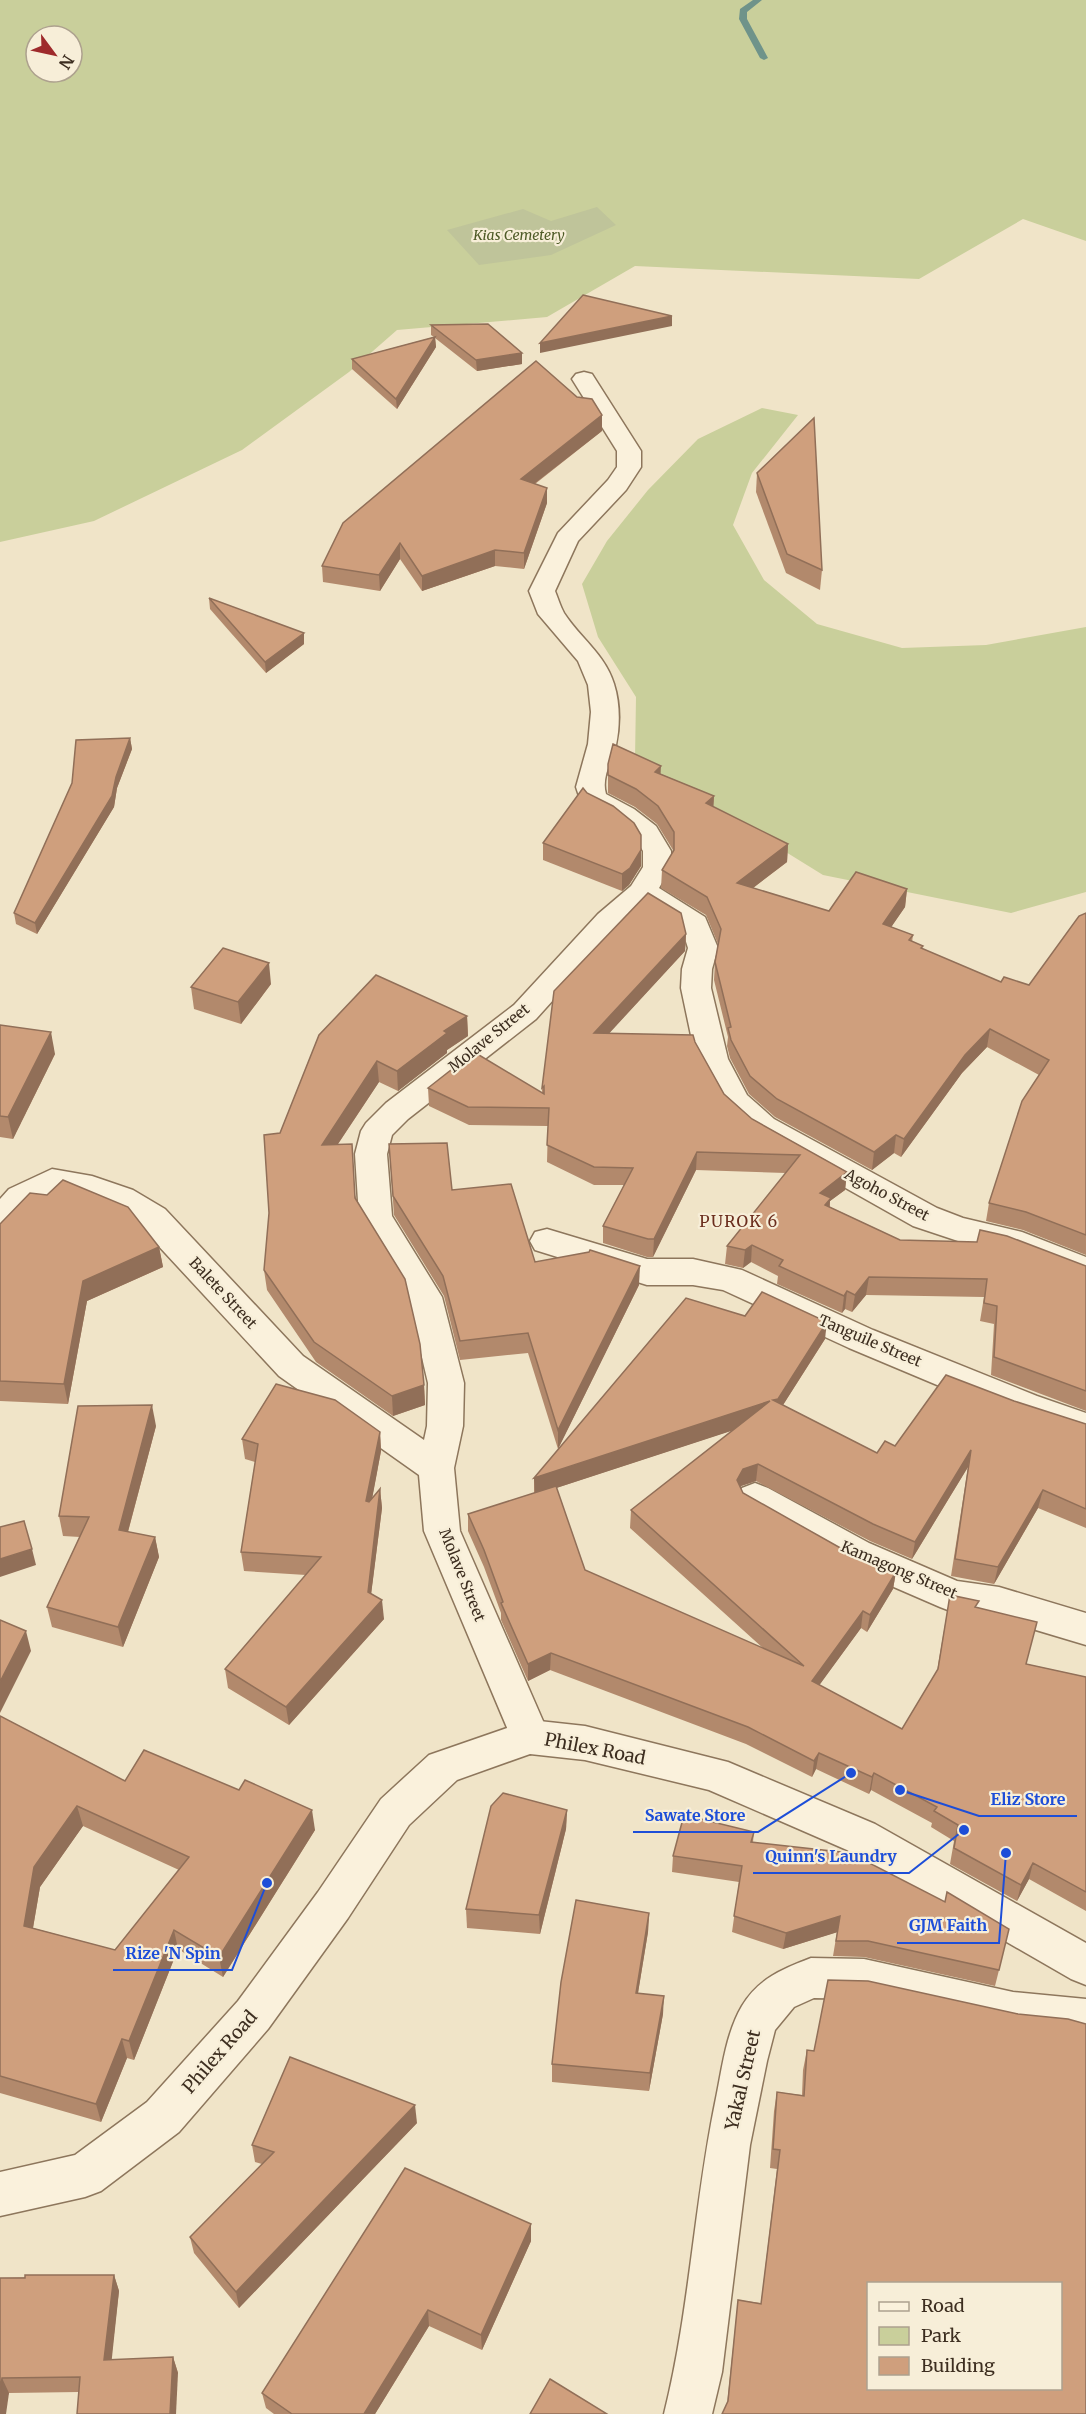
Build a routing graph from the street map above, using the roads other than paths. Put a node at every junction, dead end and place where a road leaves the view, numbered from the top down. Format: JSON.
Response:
{"nodes":[{"id":1,"x":584,"y":379,"type":"dead end"},
{"id":2,"x":642,"y":892,"type":"junction"},
{"id":3,"x":0,"y":1221,"type":"edge"},
{"id":4,"x":547,"y":1241,"type":"dead end"},
{"id":5,"x":1086,"y":1270,"type":"edge"},
{"id":6,"x":1086,"y":1427,"type":"edge"},
{"id":7,"x":436,"y":1468,"type":"junction"},
{"id":8,"x":755,"y":1498,"type":"edge"},
{"id":9,"x":1086,"y":1629,"type":"edge"},
{"id":10,"x":530,"y":1737,"type":"junction"},
{"id":11,"x":1086,"y":1965,"type":"edge"},
{"id":12,"x":1086,"y":2019,"type":"edge"},
{"id":13,"x":0,"y":2194,"type":"edge"},
{"id":14,"x":688,"y":2414,"type":"edge"}],
"edges":[{"from":1,"to":2,"type":"street","name":"Molave Street"},
{"from":2,"to":5,"type":"street","name":"Agoho Street"},
{"from":2,"to":7,"type":"street","name":"Molave Street"},
{"from":3,"to":7,"type":"street","name":"Balete Street"},
{"from":4,"to":6,"type":"street","name":"Tanguile Street"},
{"from":7,"to":10,"type":"street","name":"Molave Street"},
{"from":8,"to":9,"type":"street","name":"Kamagong Street"},
{"from":10,"to":11,"type":"street","name":"Philex Road"},
{"from":10,"to":13,"type":"street","name":"Philex Road"},
{"from":12,"to":14,"type":"street","name":"Yakal Street"}]}
